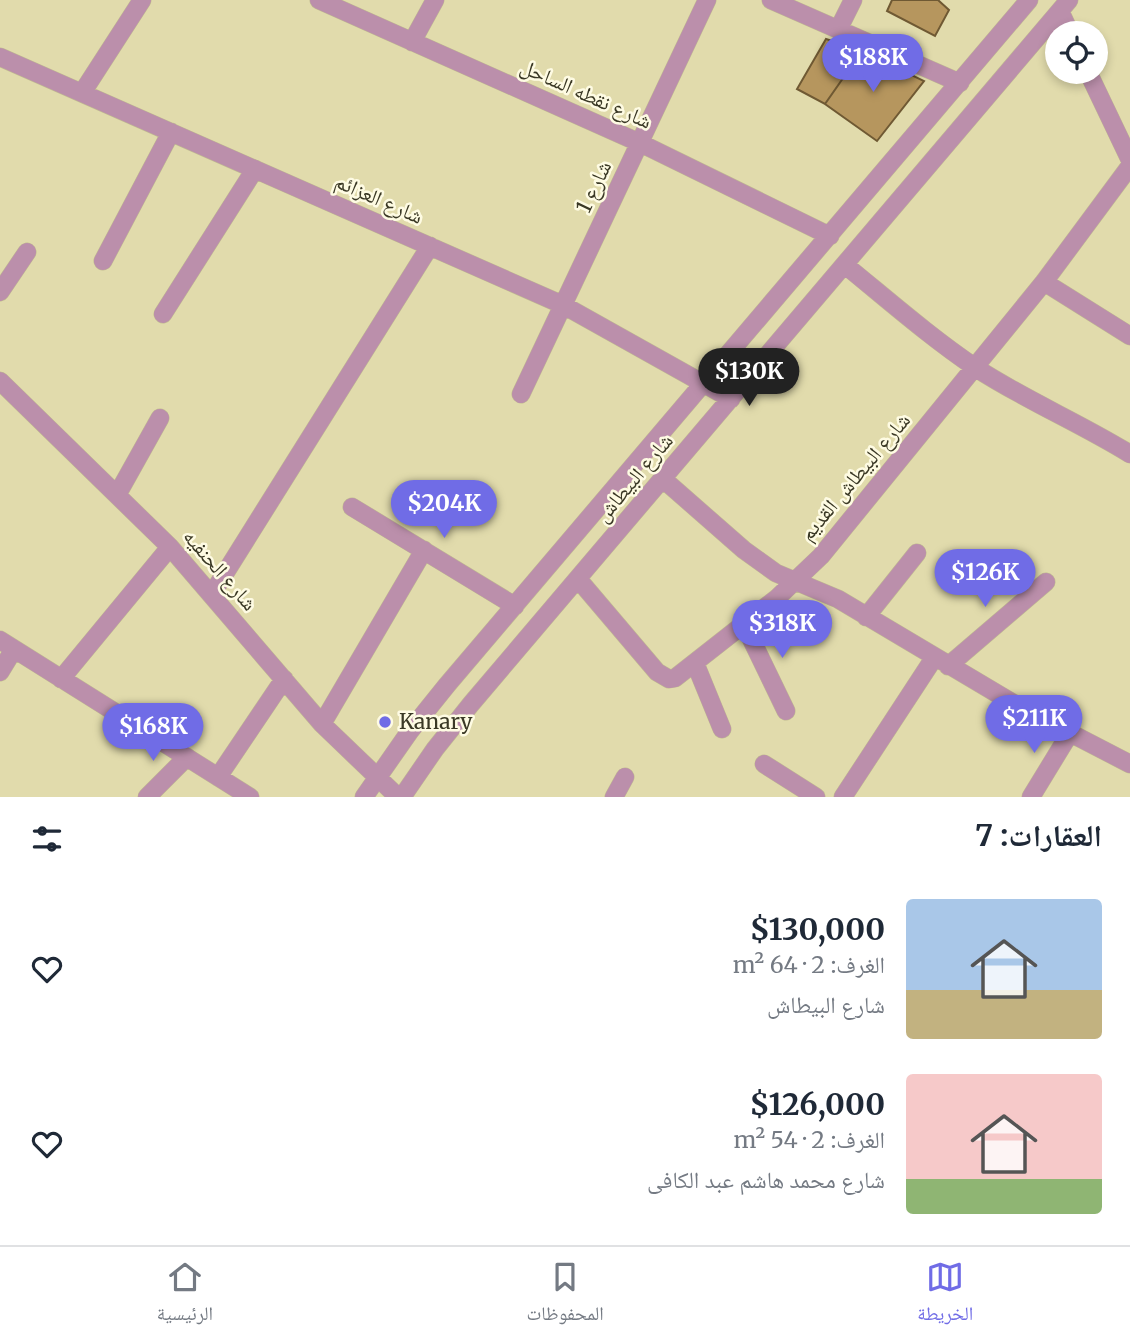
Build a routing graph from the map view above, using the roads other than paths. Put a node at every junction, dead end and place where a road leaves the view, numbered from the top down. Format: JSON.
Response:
{"nodes":[{"id":1,"x":142,"y":0,"type":"edge"},
{"id":2,"x":319,"y":0,"type":"edge"},
{"id":3,"x":435,"y":0,"type":"edge"},
{"id":4,"x":707,"y":0,"type":"edge"},
{"id":5,"x":771,"y":0,"type":"edge"},
{"id":6,"x":853,"y":0,"type":"edge"},
{"id":7,"x":1029,"y":0,"type":"edge"},
{"id":8,"x":1064,"y":6,"type":"edge"},
{"id":9,"x":838,"y":30,"type":"junction"},
{"id":10,"x":412,"y":41,"type":"junction"},
{"id":11,"x":0,"y":57,"type":"edge"},
{"id":12,"x":960,"y":83,"type":"junction"},
{"id":13,"x":1094,"y":84,"type":"edge"},
{"id":14,"x":82,"y":93,"type":"junction"},
{"id":15,"x":171,"y":132,"type":"junction"},
{"id":16,"x":640,"y":143,"type":"junction"},
{"id":17,"x":1130,"y":163,"type":"edge"},
{"id":18,"x":255,"y":169,"type":"junction"},
{"id":19,"x":830,"y":236,"type":"junction"},
{"id":20,"x":430,"y":246,"type":"junction"},
{"id":21,"x":27,"y":253,"type":"dead end"},
{"id":22,"x":103,"y":261,"type":"dead end"},
{"id":23,"x":845,"y":265,"type":"junction"},
{"id":24,"x":1044,"y":282,"type":"junction"},
{"id":25,"x":0,"y":292,"type":"edge"},
{"id":26,"x":563,"y":305,"type":"junction"},
{"id":27,"x":163,"y":314,"type":"dead end"},
{"id":28,"x":1127,"y":328,"type":"edge"},
{"id":29,"x":975,"y":367,"type":"junction"},
{"id":30,"x":0,"y":381,"type":"edge"},
{"id":31,"x":705,"y":384,"type":"junction"},
{"id":32,"x":522,"y":394,"type":"dead end"},
{"id":33,"x":731,"y":400,"type":"junction"},
{"id":34,"x":160,"y":418,"type":"dead end"},
{"id":35,"x":1130,"y":454,"type":"edge"},
{"id":36,"x":663,"y":480,"type":"junction"},
{"id":37,"x":117,"y":495,"type":"junction"},
{"id":38,"x":352,"y":507,"type":"dead end"},
{"id":39,"x":170,"y":547,"type":"junction"},
{"id":40,"x":424,"y":550,"type":"junction"},
{"id":41,"x":917,"y":554,"type":"dead end"},
{"id":42,"x":578,"y":579,"type":"junction"},
{"id":43,"x":795,"y":582,"type":"junction"},
{"id":44,"x":1046,"y":582,"type":"dead end"},
{"id":45,"x":212,"y":594,"type":"junction"},
{"id":46,"x":515,"y":606,"type":"junction"},
{"id":47,"x":866,"y":617,"type":"junction"},
{"id":48,"x":744,"y":624,"type":"junction"},
{"id":49,"x":7,"y":645,"type":"edge"},
{"id":50,"x":941,"y":662,"type":"junction"},
{"id":51,"x":695,"y":663,"type":"junction"},
{"id":52,"x":0,"y":673,"type":"edge"},
{"id":53,"x":61,"y":679,"type":"junction"},
{"id":54,"x":284,"y":679,"type":"junction"},
{"id":55,"x":786,"y":712,"type":"dead end"},
{"id":56,"x":322,"y":724,"type":"junction"},
{"id":57,"x":722,"y":729,"type":"dead end"},
{"id":58,"x":1070,"y":733,"type":"junction"},
{"id":59,"x":187,"y":757,"type":"junction"},
{"id":60,"x":764,"y":764,"type":"dead end"},
{"id":61,"x":1130,"y":764,"type":"edge"},
{"id":62,"x":625,"y":777,"type":"dead end"},
{"id":63,"x":218,"y":778,"type":"junction"},
{"id":64,"x":376,"y":778,"type":"junction"},
{"id":65,"x":246,"y":796,"type":"edge"},
{"id":66,"x":147,"y":797,"type":"edge"},
{"id":67,"x":364,"y":797,"type":"edge"},
{"id":68,"x":400,"y":797,"type":"edge"},
{"id":69,"x":614,"y":797,"type":"edge"},
{"id":70,"x":816,"y":797,"type":"edge"},
{"id":71,"x":843,"y":797,"type":"edge"},
{"id":72,"x":1031,"y":797,"type":"edge"}],
"edges":[{"from":1,"to":14,"type":"street"},
{"from":2,"to":10,"type":"street","name":"شارع نقطه الساحل"},
{"from":3,"to":10,"type":"street"},
{"from":4,"to":16,"type":"street","name":"شارع 1"},
{"from":5,"to":9,"type":"street"},
{"from":6,"to":9,"type":"street"},
{"from":7,"to":12,"type":"street","name":"شارع البيطاش"},
{"from":8,"to":23,"type":"street","name":"شارع البيطاش"},
{"from":9,"to":12,"type":"street"},
{"from":10,"to":16,"type":"street","name":"شارع نقطه الساحل"},
{"from":11,"to":14,"type":"street","name":"شارع العزائم"},
{"from":12,"to":19,"type":"street","name":"شارع البيطاش"},
{"from":13,"to":17,"type":"street"},
{"from":14,"to":15,"type":"street","name":"شارع العزائم"},
{"from":15,"to":18,"type":"street","name":"شارع العزائم"},
{"from":15,"to":22,"type":"street"},
{"from":16,"to":19,"type":"street","name":"شارع نقطه الساحل"},
{"from":16,"to":26,"type":"street","name":"شارع 1"},
{"from":17,"to":24,"type":"street","name":"شارع البيطاش القديم"},
{"from":18,"to":20,"type":"street","name":"شارع العزائم"},
{"from":18,"to":27,"type":"street"},
{"from":19,"to":31,"type":"street","name":"شارع البيطاش"},
{"from":20,"to":26,"type":"street","name":"شارع العزائم"},
{"from":20,"to":45,"type":"street"},
{"from":21,"to":25,"type":"street"},
{"from":23,"to":29,"type":"street"},
{"from":23,"to":33,"type":"street","name":"شارع البيطاش"},
{"from":24,"to":28,"type":"street"},
{"from":24,"to":29,"type":"street","name":"شارع البيطاش القديم"},
{"from":26,"to":31,"type":"street","name":"شارع العزائم"},
{"from":26,"to":32,"type":"street","name":"شارع 1"},
{"from":29,"to":35,"type":"street"},
{"from":29,"to":43,"type":"street","name":"شارع البيطاش القديم"},
{"from":30,"to":37,"type":"street","name":"شارع الحنفيه"},
{"from":31,"to":33,"type":"street","name":"شارع العزائم"},
{"from":31,"to":46,"type":"street","name":"شارع البيطاش"},
{"from":33,"to":36,"type":"street","name":"شارع البيطاش"},
{"from":34,"to":37,"type":"street"},
{"from":36,"to":42,"type":"street","name":"شارع البيطاش"},
{"from":36,"to":43,"type":"street"},
{"from":37,"to":39,"type":"street","name":"شارع الحنفيه"},
{"from":38,"to":40,"type":"street"},
{"from":39,"to":45,"type":"street","name":"شارع الحنفيه"},
{"from":39,"to":53,"type":"street"},
{"from":40,"to":46,"type":"street"},
{"from":40,"to":56,"type":"street"},
{"from":41,"to":47,"type":"street"},
{"from":42,"to":51,"type":"street","name":"شارع البيطاش القديم"},
{"from":42,"to":68,"type":"street","name":"شارع البيطاش"},
{"from":43,"to":47,"type":"street"},
{"from":43,"to":48,"type":"street","name":"شارع البيطاش القديم"},
{"from":44,"to":50,"type":"street"},
{"from":45,"to":54,"type":"street","name":"شارع الحنفيه"},
{"from":46,"to":64,"type":"street","name":"شارع البيطاش"},
{"from":47,"to":50,"type":"street"},
{"from":48,"to":51,"type":"street","name":"شارع البيطاش القديم"},
{"from":48,"to":55,"type":"street"},
{"from":49,"to":52,"type":"street"},
{"from":49,"to":53,"type":"street"},
{"from":50,"to":58,"type":"street"},
{"from":50,"to":71,"type":"street"},
{"from":51,"to":57,"type":"street"},
{"from":53,"to":59,"type":"street"},
{"from":54,"to":56,"type":"street","name":"شارع الحنفيه"},
{"from":54,"to":63,"type":"street"},
{"from":56,"to":64,"type":"street","name":"شارع الحنفيه"},
{"from":58,"to":61,"type":"street"},
{"from":58,"to":72,"type":"street"},
{"from":59,"to":63,"type":"street"},
{"from":59,"to":66,"type":"street"},
{"from":60,"to":70,"type":"street"},
{"from":62,"to":69,"type":"street"},
{"from":63,"to":65,"type":"street"},
{"from":64,"to":67,"type":"street","name":"شارع البيطاش"},
{"from":64,"to":68,"type":"street","name":"شارع الحنفيه"}]}
